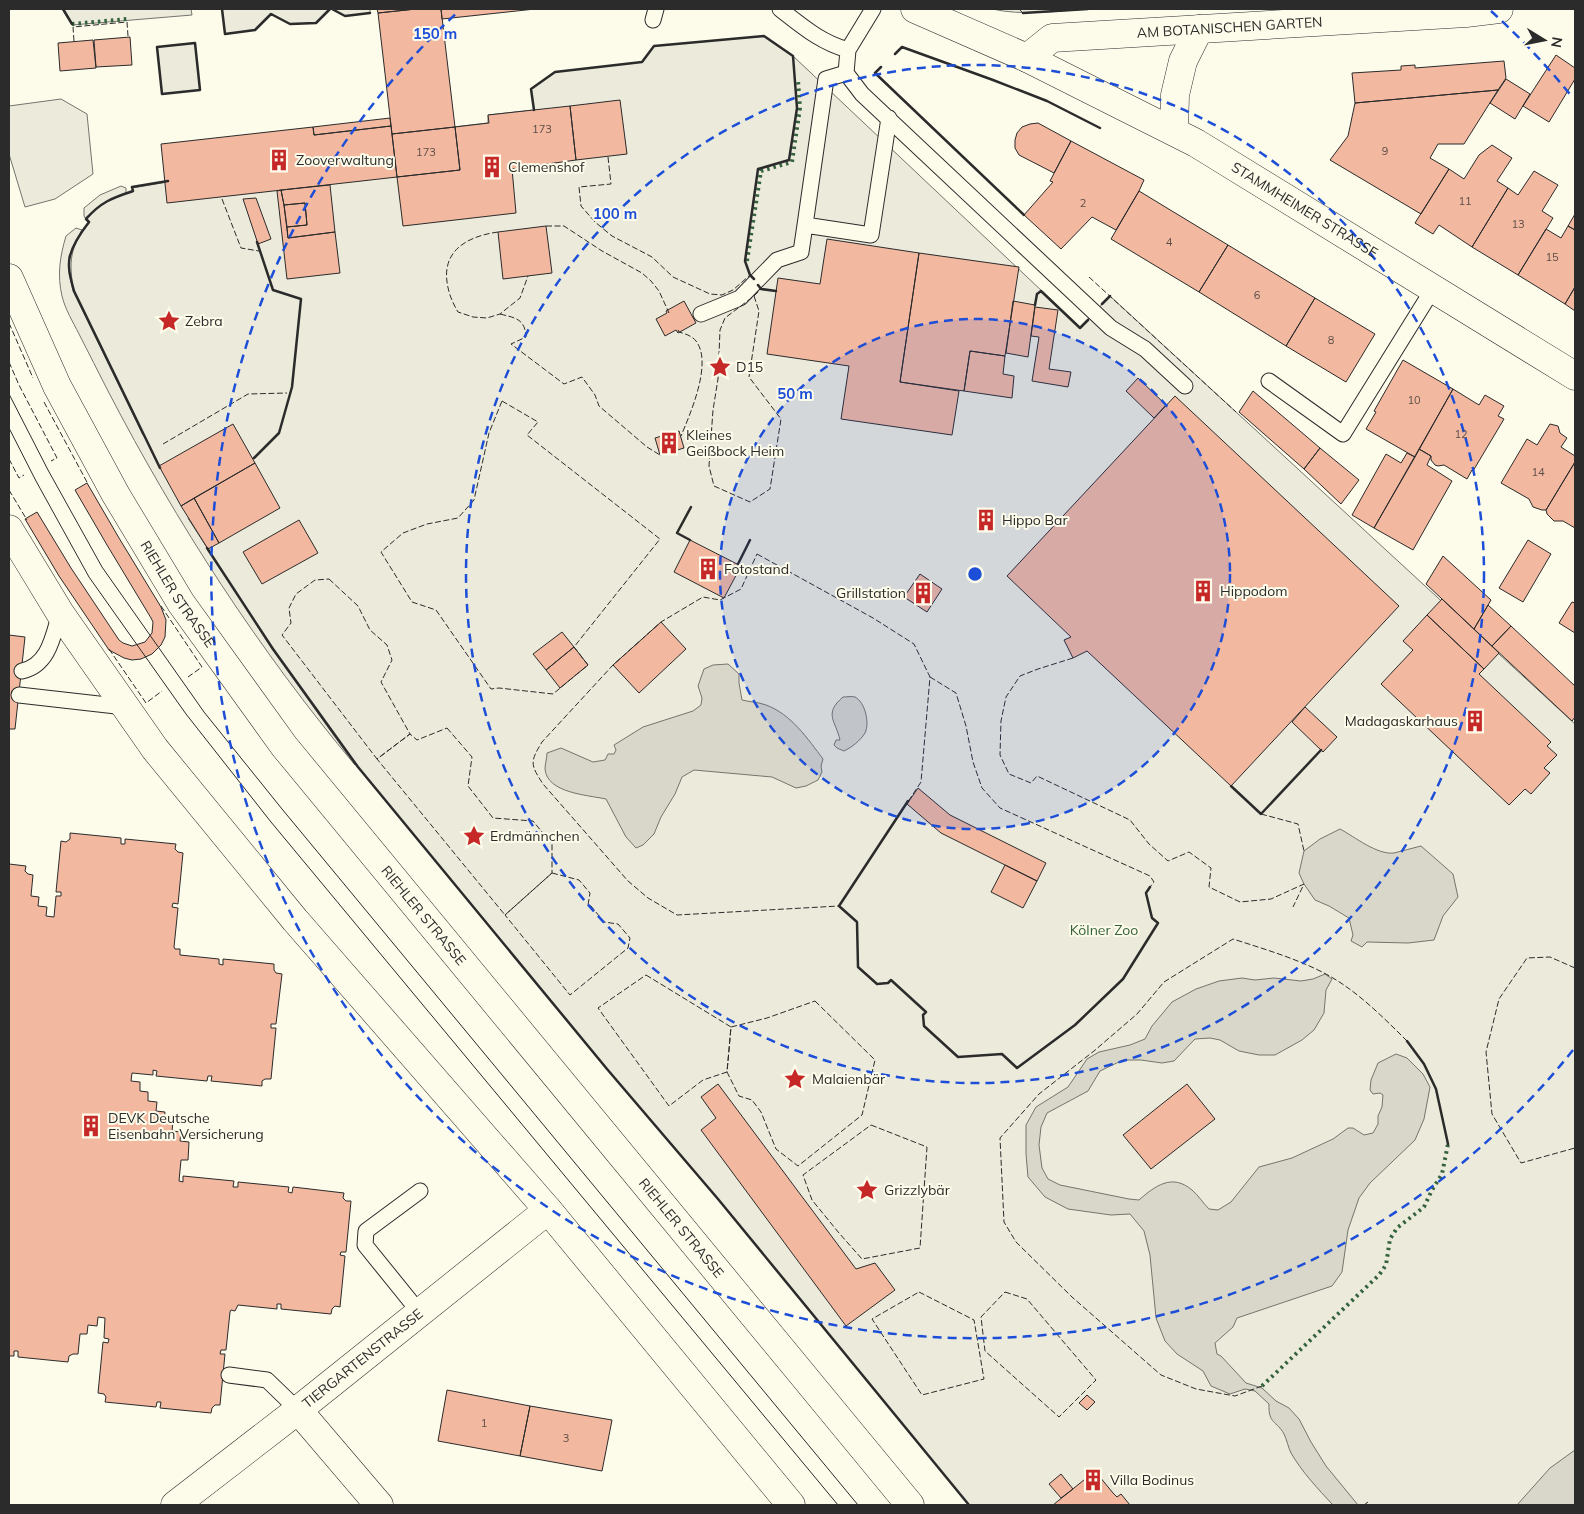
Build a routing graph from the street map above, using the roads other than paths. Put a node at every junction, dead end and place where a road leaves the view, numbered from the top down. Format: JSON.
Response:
{"nodes":[{"id":1,"x":780,"y":9,"type":"edge"},
{"id":2,"x":873,"y":9,"type":"edge"},
{"id":3,"x":915,"y":9,"type":"edge"},
{"id":4,"x":1499,"y":9,"type":"edge"},
{"id":5,"x":1199,"y":29,"type":"junction"},
{"id":6,"x":848,"y":50,"type":"junction"},
{"id":7,"x":1027,"y":58,"type":"junction"},
{"id":8,"x":846,"y":72,"type":"junction"},
{"id":9,"x":888,"y":118,"type":"junction"},
{"id":10,"x":1174,"y":131,"type":"junction"},
{"id":11,"x":805,"y":225,"type":"junction"},
{"id":12,"x":9,"y":278,"type":"edge"},
{"id":13,"x":1434,"y":289,"type":"junction"},
{"id":14,"x":701,"y":314,"type":"dead end"},
{"id":15,"x":1575,"y":376,"type":"edge"},
{"id":16,"x":1269,"y":381,"type":"dead end"},
{"id":17,"x":1185,"y":386,"type":"dead end"},
{"id":18,"x":9,"y":529,"type":"edge"},
{"id":19,"x":60,"y":613,"type":"junction"},
{"id":20,"x":22,"y":671,"type":"dead end"},
{"id":21,"x":19,"y":695,"type":"dead end"},
{"id":22,"x":125,"y":706,"type":"junction"},
{"id":23,"x":420,"y":1191,"type":"dead end"},
{"id":24,"x":548,"y":1210,"type":"junction"},
{"id":25,"x":420,"y":1313,"type":"junction"},
{"id":26,"x":229,"y":1375,"type":"dead end"},
{"id":27,"x":298,"y":1410,"type":"junction"},
{"id":28,"x":175,"y":1505,"type":"edge"},
{"id":29,"x":379,"y":1505,"type":"edge"},
{"id":30,"x":791,"y":1505,"type":"edge"},
{"id":31,"x":910,"y":1505,"type":"edge"}],
"edges":[{"from":1,"to":6,"type":"lane"},
{"from":2,"to":6,"type":"lane"},
{"from":3,"to":7,"type":"main road","name":"STAMMHEIMER STRASSE"},
{"from":4,"to":5,"type":"main road","name":"AM BOTANISCHEN GARTEN"},
{"from":5,"to":7,"type":"main road","name":"AM BOTANISCHEN GARTEN"},
{"from":5,"to":10,"type":"main road"},
{"from":6,"to":8,"type":"lane"},
{"from":7,"to":10,"type":"main road","name":"STAMMHEIMER STRASSE"},
{"from":8,"to":9,"type":"lane"},
{"from":8,"to":11,"type":"lane"},
{"from":9,"to":11,"type":"lane"},
{"from":9,"to":17,"type":"lane"},
{"from":10,"to":13,"type":"main road","name":"STAMMHEIMER STRASSE"},
{"from":11,"to":14,"type":"lane"},
{"from":12,"to":31,"type":"main road","name":"RIEHLER STRASSE"},
{"from":13,"to":15,"type":"main road","name":"STAMMHEIMER STRASSE"},
{"from":13,"to":16,"type":"lane"},
{"from":18,"to":19,"type":"main road"},
{"from":19,"to":20,"type":"lane"},
{"from":19,"to":22,"type":"main road"},
{"from":21,"to":22,"type":"lane"},
{"from":22,"to":24,"type":"main road"},
{"from":23,"to":25,"type":"lane"},
{"from":24,"to":25,"type":"main road","name":"TIERGARTENSTRASSE"},
{"from":24,"to":30,"type":"main road"},
{"from":25,"to":27,"type":"main road","name":"TIERGARTENSTRASSE"},
{"from":26,"to":27,"type":"lane"},
{"from":27,"to":28,"type":"main road","name":"TIERGARTENSTRASSE"},
{"from":27,"to":29,"type":"main road"}]}
